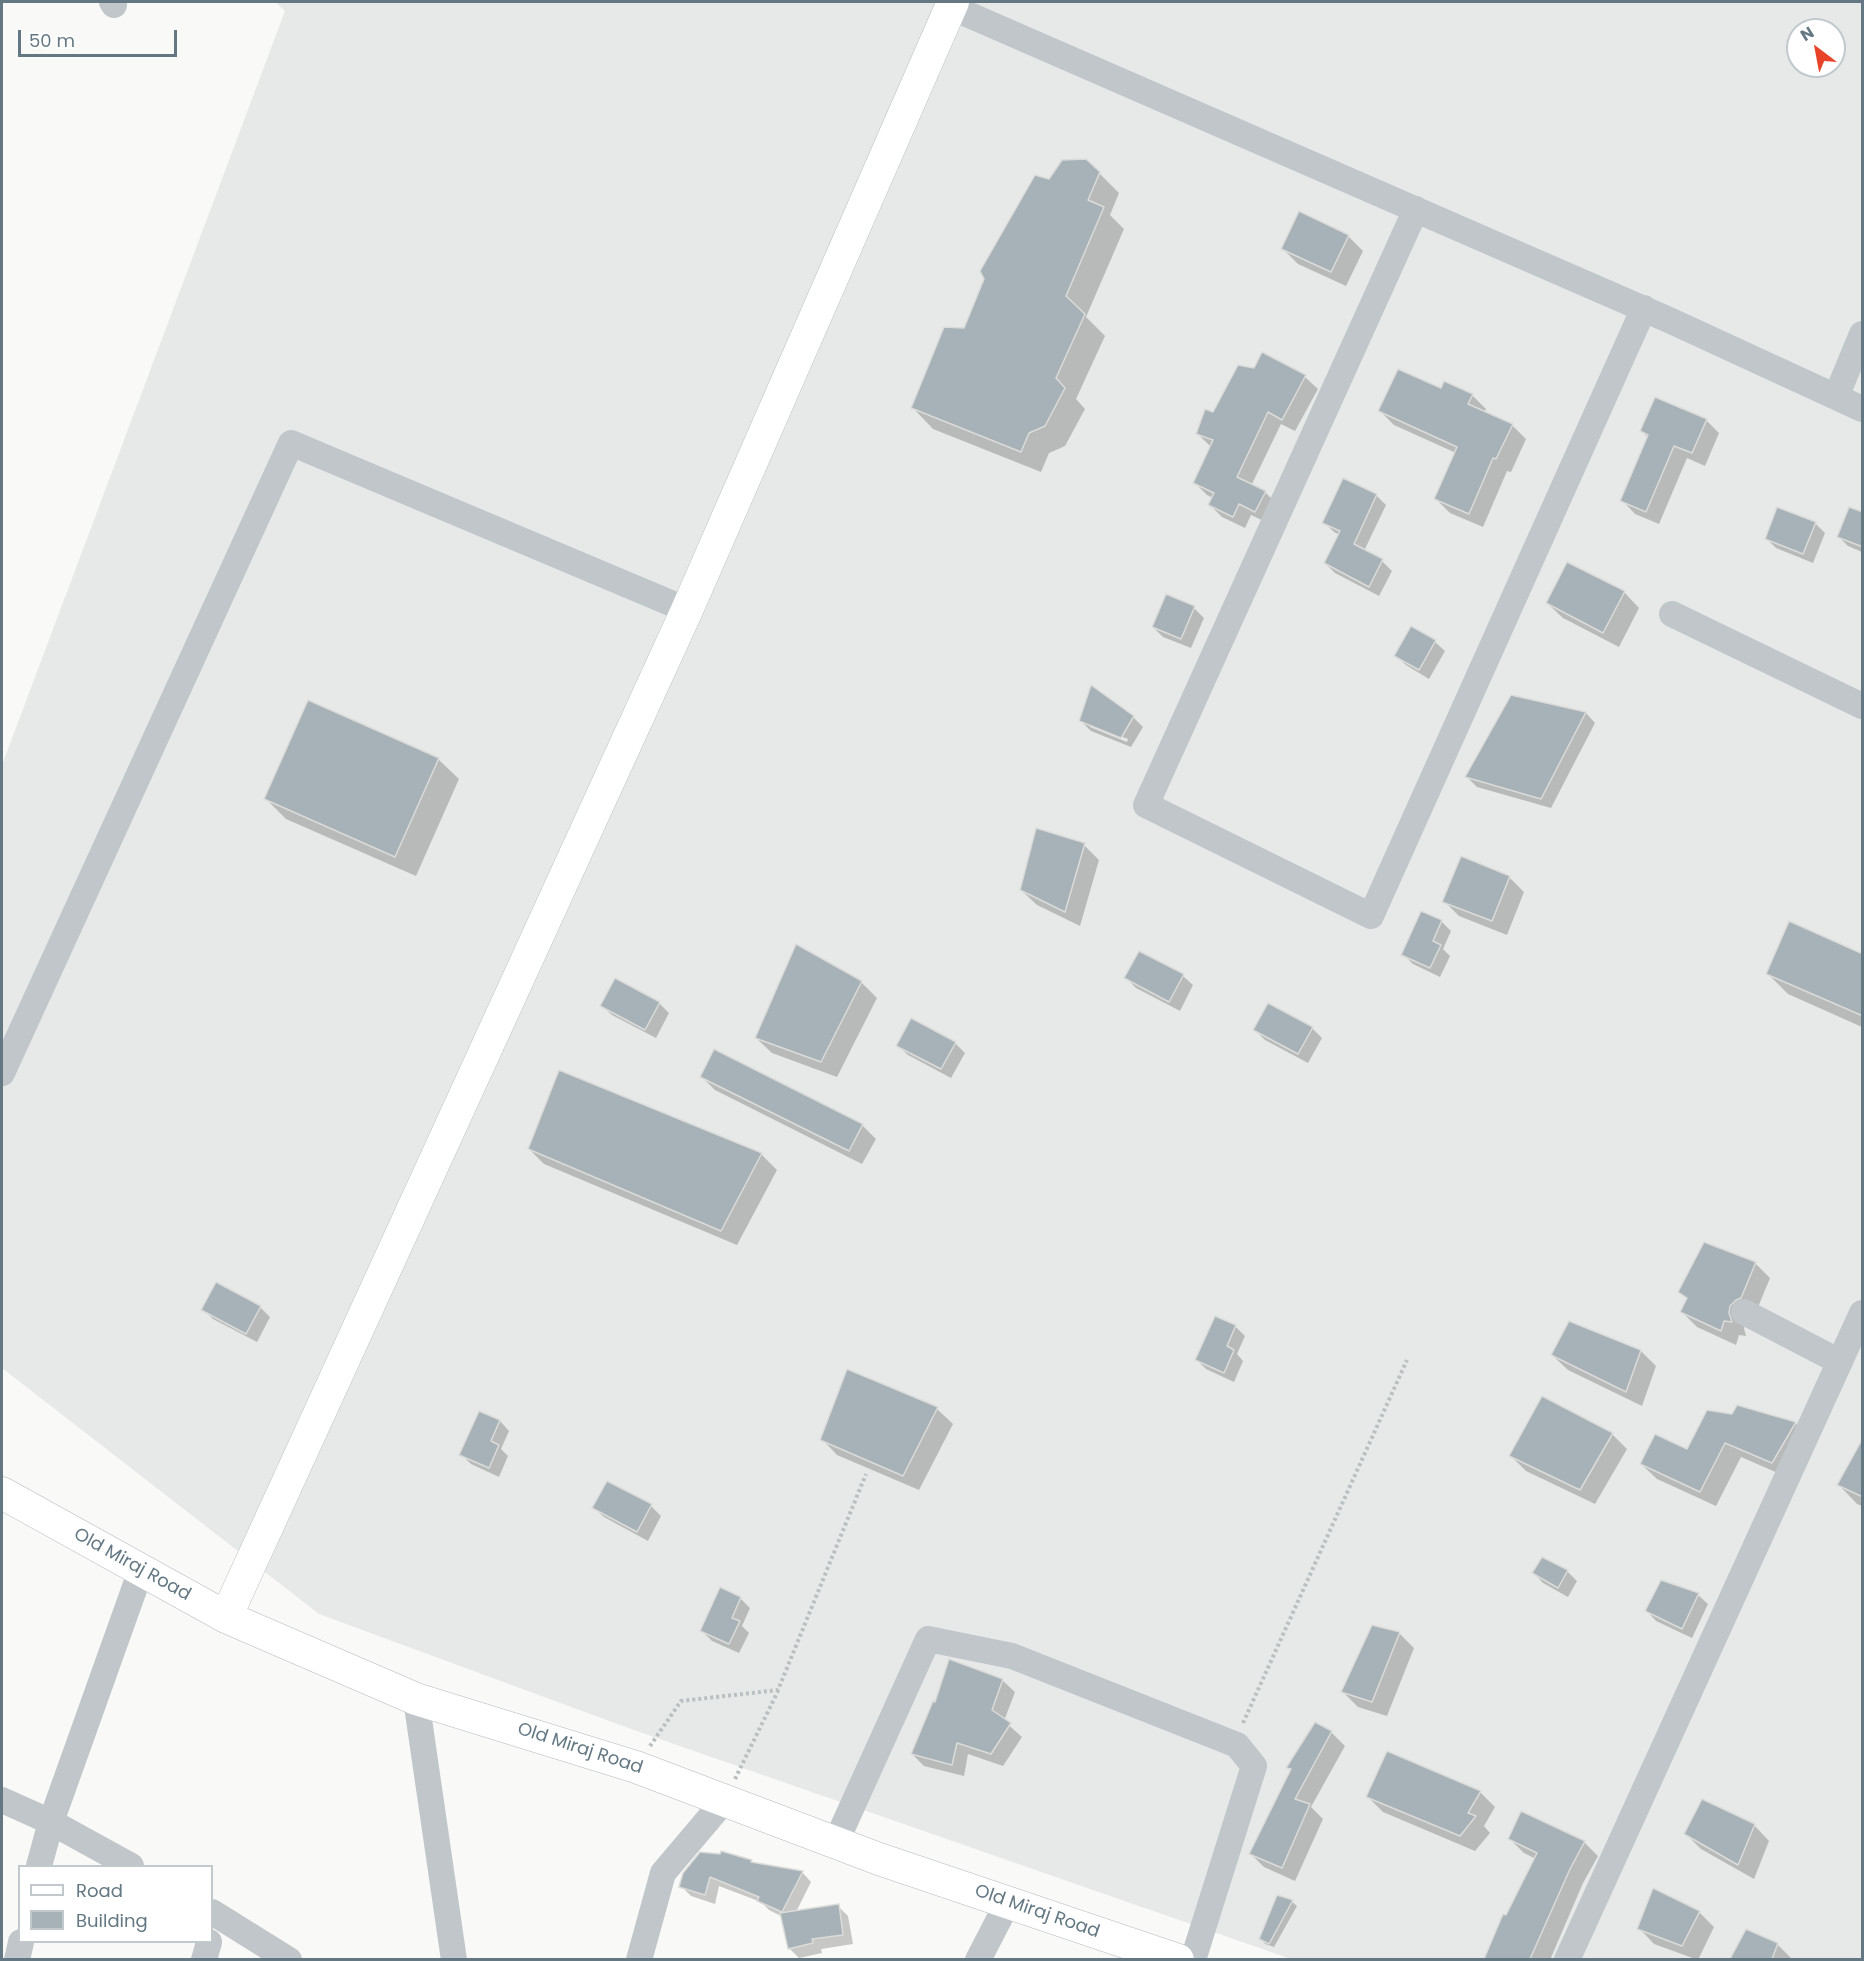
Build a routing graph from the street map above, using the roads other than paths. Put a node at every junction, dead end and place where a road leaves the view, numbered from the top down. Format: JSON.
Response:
{"nodes":[{"id":1,"x":952,"y":4,"type":"edge"},
{"id":2,"x":1416,"y":209,"type":"junction"},
{"id":3,"x":1644,"y":308,"type":"junction"},
{"id":4,"x":1863,"y":334,"type":"edge"},
{"id":5,"x":1836,"y":397,"type":"junction"},
{"id":6,"x":1863,"y":409,"type":"edge"},
{"id":7,"x":687,"y":610,"type":"junction"},
{"id":8,"x":1672,"y":614,"type":"dead end"},
{"id":9,"x":1863,"y":706,"type":"edge"},
{"id":10,"x":2,"y":1073,"type":"edge"},
{"id":11,"x":1744,"y":1312,"type":"dead end"},
{"id":12,"x":1863,"y":1313,"type":"edge"},
{"id":13,"x":1840,"y":1362,"type":"junction"},
{"id":14,"x":2,"y":1493,"type":"edge"},
{"id":15,"x":141,"y":1570,"type":"junction"},
{"id":16,"x":226,"y":1617,"type":"junction"},
{"id":17,"x":416,"y":1699,"type":"junction"},
{"id":18,"x":2,"y":1800,"type":"edge"},
{"id":19,"x":724,"y":1801,"type":"junction"},
{"id":20,"x":51,"y":1822,"type":"junction"},
{"id":21,"x":836,"y":1842,"type":"junction"},
{"id":22,"x":39,"y":1865,"type":"edge"},
{"id":23,"x":129,"y":1865,"type":"edge"},
{"id":24,"x":1008,"y":1902,"type":"junction"},
{"id":25,"x":213,"y":1919,"type":"edge"},
{"id":26,"x":21,"y":1943,"type":"edge"},
{"id":27,"x":208,"y":1943,"type":"edge"},
{"id":28,"x":17,"y":1959,"type":"edge"},
{"id":29,"x":204,"y":1959,"type":"edge"},
{"id":30,"x":289,"y":1959,"type":"edge"},
{"id":31,"x":454,"y":1959,"type":"edge"},
{"id":32,"x":639,"y":1959,"type":"edge"},
{"id":33,"x":978,"y":1959,"type":"edge"},
{"id":34,"x":1178,"y":1959,"type":"edge"},
{"id":35,"x":1193,"y":1959,"type":"edge"},
{"id":36,"x":1567,"y":1959,"type":"edge"}],
"edges":[{"from":1,"to":2,"type":"street"},
{"from":1,"to":7,"type":"main road"},
{"from":2,"to":3,"type":"street"},
{"from":2,"to":3,"type":"street"},
{"from":3,"to":5,"type":"street"},
{"from":4,"to":5,"type":"street"},
{"from":5,"to":6,"type":"street"},
{"from":7,"to":10,"type":"street"},
{"from":7,"to":16,"type":"main road"},
{"from":8,"to":9,"type":"street"},
{"from":11,"to":13,"type":"street"},
{"from":12,"to":13,"type":"street"},
{"from":13,"to":36,"type":"street"},
{"from":14,"to":15,"type":"main road","name":"Old Miraj Road"},
{"from":15,"to":16,"type":"main road","name":"Old Miraj Road"},
{"from":15,"to":20,"type":"street"},
{"from":16,"to":17,"type":"main road","name":"Old Miraj Road"},
{"from":17,"to":19,"type":"main road","name":"Old Miraj Road"},
{"from":17,"to":31,"type":"street"},
{"from":18,"to":20,"type":"street"},
{"from":19,"to":21,"type":"main road","name":"Old Miraj Road"},
{"from":19,"to":32,"type":"street"},
{"from":20,"to":22,"type":"street"},
{"from":20,"to":23,"type":"street"},
{"from":21,"to":24,"type":"main road","name":"Old Miraj Road"},
{"from":21,"to":35,"type":"street"},
{"from":24,"to":33,"type":"street"},
{"from":24,"to":34,"type":"main road","name":"Old Miraj Road"},
{"from":25,"to":30,"type":"street"},
{"from":26,"to":28,"type":"street"},
{"from":27,"to":29,"type":"street"}]}
